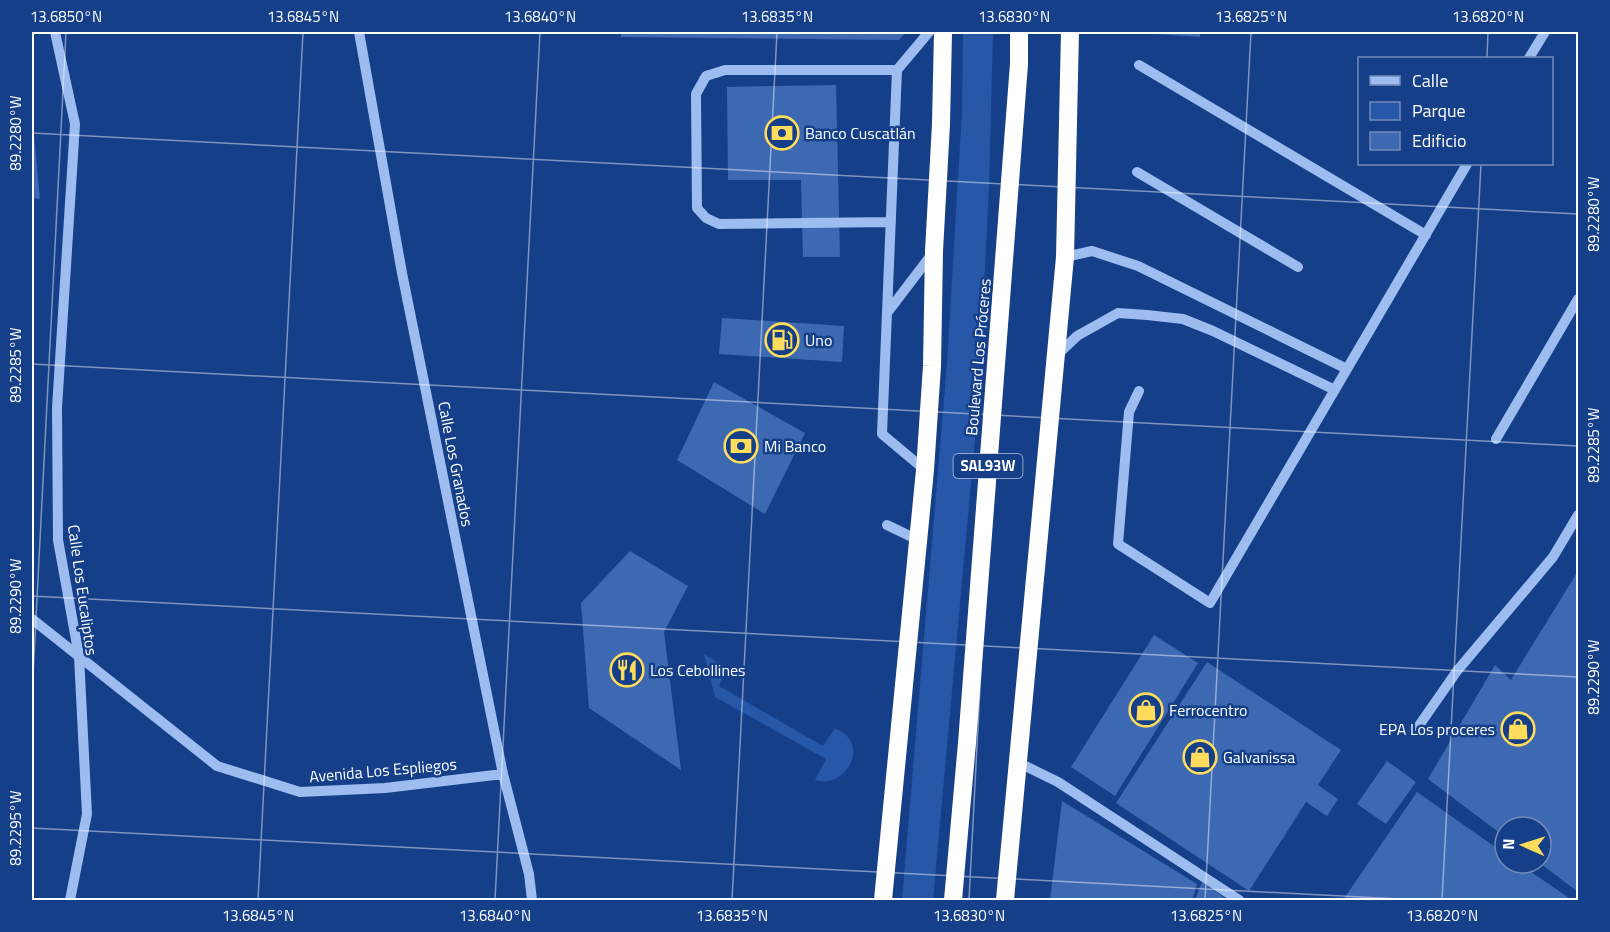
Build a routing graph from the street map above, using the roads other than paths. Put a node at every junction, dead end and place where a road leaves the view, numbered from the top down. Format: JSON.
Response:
{"nodes":[{"id":1,"x":55,"y":32,"type":"edge"},
{"id":2,"x":359,"y":32,"type":"edge"},
{"id":3,"x":929,"y":32,"type":"edge"},
{"id":4,"x":943,"y":32,"type":"edge"},
{"id":5,"x":1019,"y":32,"type":"edge"},
{"id":6,"x":1070,"y":32,"type":"edge"},
{"id":7,"x":1545,"y":32,"type":"edge"},
{"id":8,"x":1530,"y":57,"type":"edge"},
{"id":9,"x":1139,"y":65,"type":"dead end"},
{"id":10,"x":897,"y":70,"type":"junction"},
{"id":11,"x":1466,"y":165,"type":"edge"},
{"id":12,"x":1137,"y":172,"type":"dead end"},
{"id":13,"x":891,"y":222,"type":"junction"},
{"id":14,"x":1426,"y":235,"type":"junction"},
{"id":15,"x":934,"y":251,"type":"junction"},
{"id":16,"x":1065,"y":257,"type":"junction"},
{"id":17,"x":1298,"y":267,"type":"dead end"},
{"id":18,"x":1578,"y":299,"type":"edge"},
{"id":19,"x":888,"y":312,"type":"junction"},
{"id":20,"x":1057,"y":355,"type":"junction"},
{"id":21,"x":1347,"y":369,"type":"junction"},
{"id":22,"x":1335,"y":390,"type":"junction"},
{"id":23,"x":1139,"y":392,"type":"dead end"},
{"id":24,"x":1496,"y":439,"type":"dead end"},
{"id":25,"x":925,"y":470,"type":"junction"},
{"id":26,"x":1578,"y":515,"type":"edge"},
{"id":27,"x":887,"y":525,"type":"dead end"},
{"id":28,"x":918,"y":540,"type":"junction"},
{"id":29,"x":32,"y":619,"type":"edge"},
{"id":30,"x":79,"y":656,"type":"junction"},
{"id":31,"x":1418,"y":727,"type":"dead end"},
{"id":32,"x":1017,"y":762,"type":"junction"},
{"id":33,"x":503,"y":774,"type":"junction"},
{"id":34,"x":69,"y":900,"type":"edge"},
{"id":35,"x":532,"y":900,"type":"edge"},
{"id":36,"x":879,"y":900,"type":"edge"},
{"id":37,"x":953,"y":900,"type":"edge"},
{"id":38,"x":1005,"y":900,"type":"edge"},
{"id":39,"x":1239,"y":900,"type":"edge"}],
"edges":[{"from":1,"to":30,"type":"street","name":"Calle Los Eucaliptos"},
{"from":2,"to":33,"type":"street","name":"Calle Los Granados"},
{"from":3,"to":10,"type":"street"},
{"from":4,"to":15,"type":"highway"},
{"from":5,"to":37,"type":"highway","name":"Boulevard Los Próceres","number":"SAL93W"},
{"from":6,"to":16,"type":"highway"},
{"from":7,"to":8,"type":"street"},
{"from":9,"to":14,"type":"street"},
{"from":10,"to":13,"type":"street"},
{"from":10,"to":13,"type":"street"},
{"from":11,"to":14,"type":"street"},
{"from":12,"to":17,"type":"street"},
{"from":13,"to":19,"type":"street"},
{"from":14,"to":21,"type":"street"},
{"from":15,"to":19,"type":"street"},
{"from":15,"to":25,"type":"highway"},
{"from":16,"to":20,"type":"highway"},
{"from":16,"to":21,"type":"street"},
{"from":18,"to":24,"type":"street"},
{"from":19,"to":25,"type":"street"},
{"from":20,"to":22,"type":"street"},
{"from":20,"to":32,"type":"highway"},
{"from":21,"to":22,"type":"street"},
{"from":22,"to":23,"type":"street"},
{"from":25,"to":28,"type":"highway"},
{"from":26,"to":31,"type":"street"},
{"from":27,"to":28,"type":"street"},
{"from":28,"to":36,"type":"highway"},
{"from":29,"to":30,"type":"street","name":"Avenida Los Espliegos"},
{"from":30,"to":33,"type":"street","name":"Avenida Los Espliegos"},
{"from":30,"to":34,"type":"street","name":"Calle Los Eucaliptos"},
{"from":32,"to":38,"type":"highway"},
{"from":32,"to":39,"type":"street"},
{"from":33,"to":35,"type":"street","name":"Calle Los Granados"}]}
